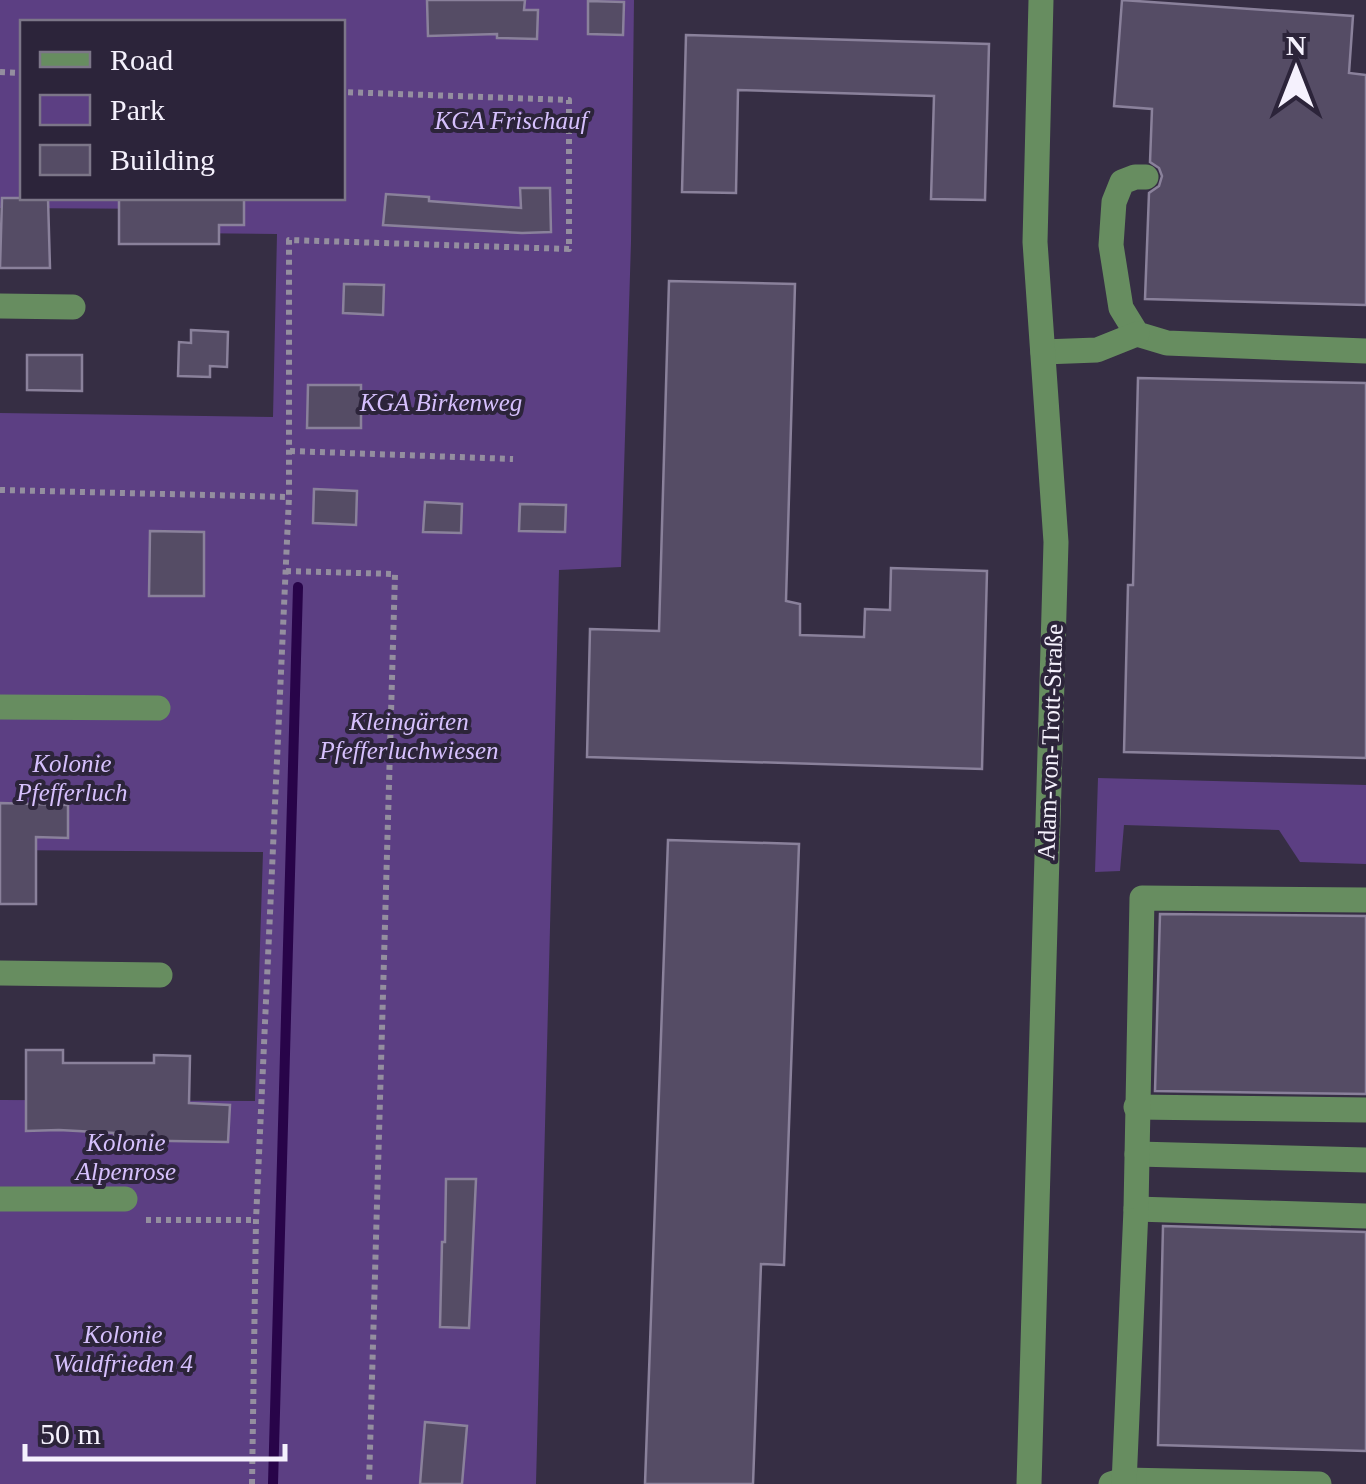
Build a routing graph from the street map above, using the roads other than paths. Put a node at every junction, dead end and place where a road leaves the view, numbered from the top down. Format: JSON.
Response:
{"nodes":[{"id":1,"x":1041,"y":0,"type":"edge"},
{"id":2,"x":1146,"y":176,"type":"dead end"},
{"id":3,"x":0,"y":306,"type":"edge"},
{"id":4,"x":72,"y":307,"type":"dead end"},
{"id":5,"x":1137,"y":334,"type":"junction"},
{"id":6,"x":1366,"y":351,"type":"edge"},
{"id":7,"x":1044,"y":352,"type":"junction"},
{"id":8,"x":0,"y":707,"type":"edge"},
{"id":9,"x":158,"y":708,"type":"dead end"},
{"id":10,"x":1366,"y":900,"type":"edge"},
{"id":11,"x":0,"y":973,"type":"edge"},
{"id":12,"x":160,"y":974,"type":"dead end"},
{"id":13,"x":1136,"y":1107,"type":"junction"},
{"id":14,"x":1366,"y":1110,"type":"edge"},
{"id":15,"x":1137,"y":1154,"type":"junction"},
{"id":16,"x":1366,"y":1160,"type":"edge"},
{"id":17,"x":0,"y":1199,"type":"edge"},
{"id":18,"x":125,"y":1199,"type":"dead end"},
{"id":19,"x":1136,"y":1209,"type":"junction"},
{"id":20,"x":1366,"y":1216,"type":"edge"},
{"id":21,"x":1120,"y":1482,"type":"edge"},
{"id":22,"x":1029,"y":1484,"type":"edge"},
{"id":23,"x":1318,"y":1484,"type":"edge"}],
"edges":[{"from":1,"to":7,"type":"street","name":"Adam-von-Trott-Straße"},
{"from":2,"to":5,"type":"street"},
{"from":3,"to":4,"type":"street"},
{"from":5,"to":6,"type":"street"},
{"from":5,"to":7,"type":"street"},
{"from":7,"to":22,"type":"street","name":"Adam-von-Trott-Straße"},
{"from":8,"to":9,"type":"street"},
{"from":10,"to":13,"type":"street"},
{"from":11,"to":12,"type":"street"},
{"from":13,"to":14,"type":"street"},
{"from":13,"to":15,"type":"street"},
{"from":15,"to":16,"type":"street"},
{"from":15,"to":19,"type":"street"},
{"from":17,"to":18,"type":"street"},
{"from":19,"to":20,"type":"street"},
{"from":19,"to":21,"type":"street"},
{"from":21,"to":23,"type":"street"}]}
